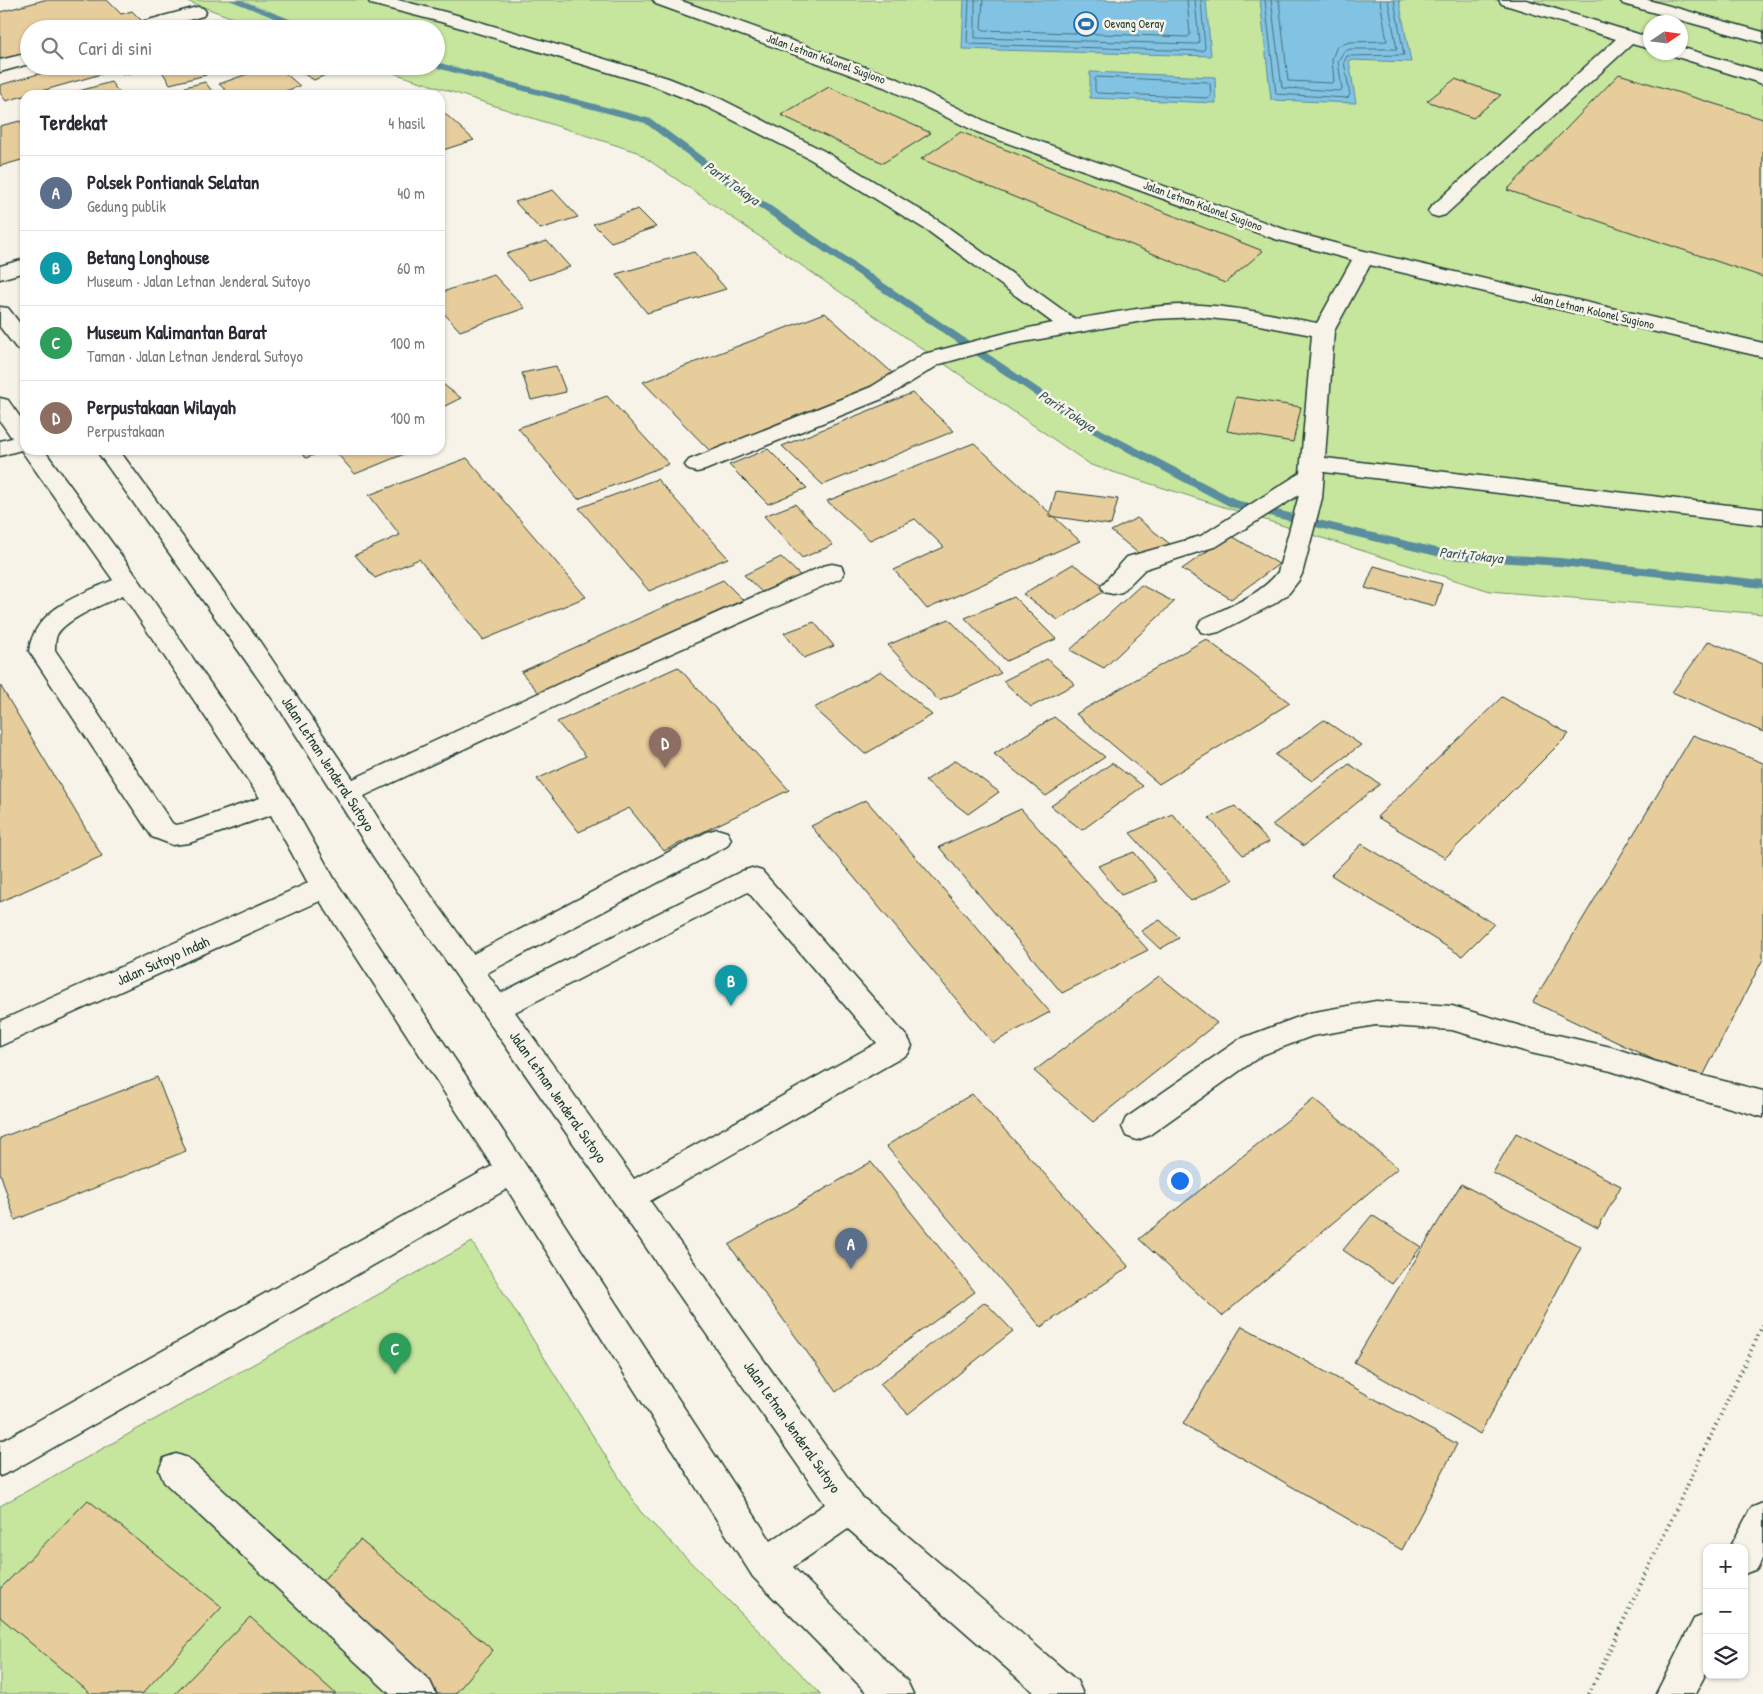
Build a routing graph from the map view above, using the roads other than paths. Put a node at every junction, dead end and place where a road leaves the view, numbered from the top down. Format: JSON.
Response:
{"nodes":[{"id":1,"x":377,"y":0,"type":"edge"},
{"id":2,"x":662,"y":0,"type":"edge"},
{"id":3,"x":1508,"y":0,"type":"edge"},
{"id":4,"x":1629,"y":0,"type":"edge"},
{"id":5,"x":196,"y":12,"type":"dead end"},
{"id":6,"x":168,"y":20,"type":"edge"},
{"id":7,"x":1629,"y":37,"type":"junction"},
{"id":8,"x":1763,"y":38,"type":"edge"},
{"id":9,"x":1643,"y":42,"type":"edge"},
{"id":10,"x":1688,"y":55,"type":"edge"},
{"id":11,"x":20,"y":60,"type":"edge"},
{"id":12,"x":0,"y":66,"type":"edge"},
{"id":13,"x":1763,"y":78,"type":"edge"},
{"id":14,"x":1438,"y":211,"type":"dead end"},
{"id":15,"x":1364,"y":257,"type":"junction"},
{"id":16,"x":20,"y":267,"type":"edge"},
{"id":17,"x":0,"y":273,"type":"edge"},
{"id":18,"x":0,"y":313,"type":"edge"},
{"id":19,"x":1071,"y":326,"type":"junction"},
{"id":20,"x":1323,"y":330,"type":"junction"},
{"id":21,"x":20,"y":338,"type":"edge"},
{"id":22,"x":1763,"y":350,"type":"edge"},
{"id":23,"x":0,"y":404,"type":"edge"},
{"id":24,"x":20,"y":434,"type":"edge"},
{"id":25,"x":20,"y":443,"type":"edge"},
{"id":26,"x":0,"y":450,"type":"edge"},
{"id":27,"x":36,"y":455,"type":"edge"},
{"id":28,"x":111,"y":455,"type":"edge"},
{"id":29,"x":697,"y":465,"type":"dead end"},
{"id":30,"x":1312,"y":479,"type":"junction"},
{"id":31,"x":1763,"y":517,"type":"edge"},
{"id":32,"x":832,"y":572,"type":"dead end"},
{"id":33,"x":128,"y":583,"type":"junction"},
{"id":34,"x":1113,"y":586,"type":"dead end"},
{"id":35,"x":1210,"y":626,"type":"dead end"},
{"id":36,"x":349,"y":792,"type":"junction"},
{"id":37,"x":277,"y":802,"type":"junction"},
{"id":38,"x":717,"y":839,"type":"dead end"},
{"id":39,"x":326,"y":887,"type":"junction"},
{"id":40,"x":468,"y":970,"type":"junction"},
{"id":41,"x":495,"y":1009,"type":"junction"},
{"id":42,"x":0,"y":1034,"type":"edge"},
{"id":43,"x":1763,"y":1104,"type":"edge"},
{"id":44,"x":1137,"y":1128,"type":"dead end"},
{"id":45,"x":512,"y":1170,"type":"junction"},
{"id":46,"x":629,"y":1197,"type":"junction"},
{"id":47,"x":0,"y":1460,"type":"edge"},
{"id":48,"x":176,"y":1470,"type":"dead end"},
{"id":49,"x":849,"y":1508,"type":"junction"},
{"id":50,"x":1763,"y":1520,"type":"edge"},
{"id":51,"x":1748,"y":1549,"type":"edge"},
{"id":52,"x":766,"y":1565,"type":"junction"},
{"id":53,"x":1706,"y":1634,"type":"edge"},
{"id":54,"x":417,"y":1694,"type":"edge"},
{"id":55,"x":894,"y":1694,"type":"edge"},
{"id":56,"x":1064,"y":1694,"type":"edge"},
{"id":57,"x":1675,"y":1694,"type":"edge"}],
"edges":[{"from":1,"to":19,"type":"main road"},
{"from":2,"to":15,"type":"main road","name":"Jalan Letnan Kolonel Sugiono"},
{"from":3,"to":7,"type":"main road"},
{"from":4,"to":8,"type":"main road"},
{"from":5,"to":6,"type":"main road"},
{"from":7,"to":9,"type":"main road"},
{"from":7,"to":14,"type":"main road"},
{"from":10,"to":13,"type":"main road"},
{"from":11,"to":12,"type":"main road"},
{"from":15,"to":20,"type":"main road"},
{"from":15,"to":22,"type":"main road","name":"Jalan Letnan Kolonel Sugiono"},
{"from":16,"to":17,"type":"main road"},
{"from":18,"to":21,"type":"main road"},
{"from":19,"to":20,"type":"main road"},
{"from":19,"to":29,"type":"main road"},
{"from":20,"to":30,"type":"main road"},
{"from":23,"to":24,"type":"main road"},
{"from":25,"to":26,"type":"main road"},
{"from":27,"to":33,"type":"main road"},
{"from":28,"to":36,"type":"main road","name":"Jalan Letnan Jenderal Sutoyo"},
{"from":30,"to":31,"type":"main road"},
{"from":30,"to":34,"type":"main road"},
{"from":30,"to":35,"type":"main road"},
{"from":32,"to":36,"type":"main road"},
{"from":33,"to":37,"type":"main road"},
{"from":33,"to":37,"type":"main road"},
{"from":36,"to":40,"type":"main road","name":"Jalan Letnan Jenderal Sutoyo"},
{"from":37,"to":39,"type":"main road"},
{"from":38,"to":40,"type":"main road"},
{"from":39,"to":42,"type":"main road","name":"Jalan Sutoyo Indah"},
{"from":39,"to":45,"type":"main road"},
{"from":40,"to":41,"type":"main road","name":"Jalan Letnan Jenderal Sutoyo"},
{"from":41,"to":46,"type":"main road","name":"Jalan Letnan Jenderal Sutoyo"},
{"from":41,"to":46,"type":"main road"},
{"from":43,"to":44,"type":"main road"},
{"from":45,"to":47,"type":"main road"},
{"from":45,"to":52,"type":"main road"},
{"from":46,"to":49,"type":"main road","name":"Jalan Letnan Jenderal Sutoyo"},
{"from":48,"to":54,"type":"main road"},
{"from":49,"to":52,"type":"main road"},
{"from":49,"to":56,"type":"main road","name":"Jalan Letnan Jenderal Sutoyo"},
{"from":50,"to":51,"type":"main road"},
{"from":52,"to":55,"type":"main road"},
{"from":53,"to":57,"type":"main road"}]}
